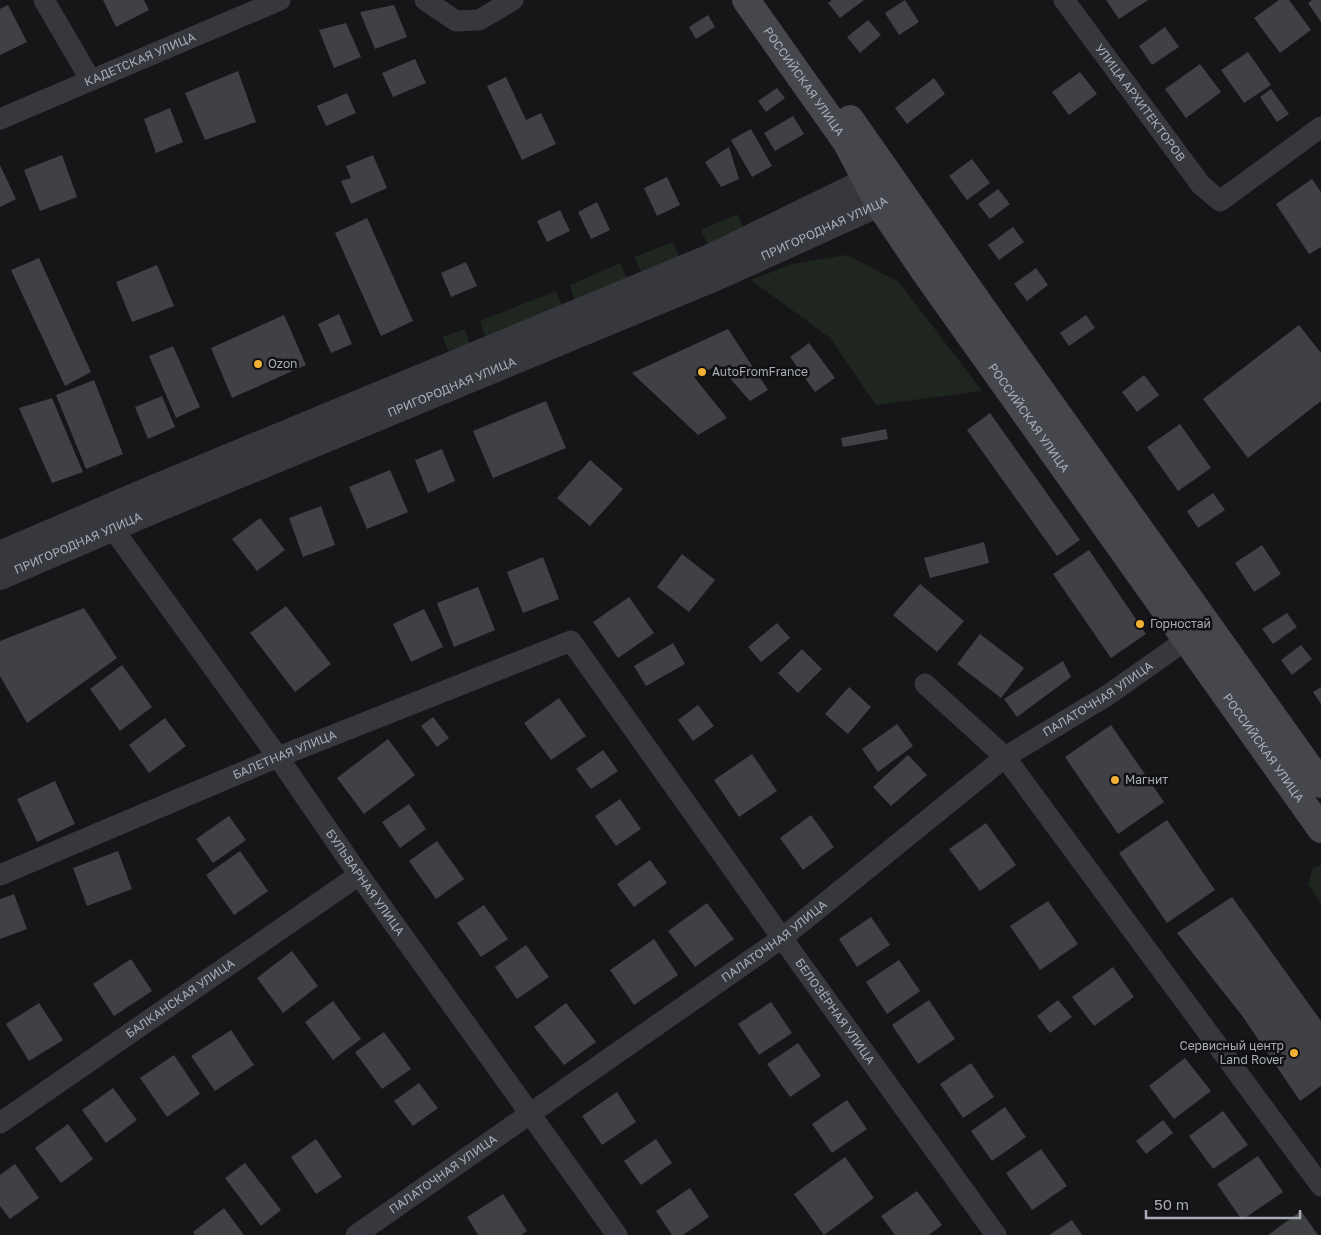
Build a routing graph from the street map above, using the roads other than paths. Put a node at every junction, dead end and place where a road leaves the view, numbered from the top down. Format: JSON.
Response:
{"nodes":[{"id":1,"x":44,"y":0,"type":"edge"},
{"id":2,"x":280,"y":0,"type":"edge"},
{"id":3,"x":425,"y":0,"type":"edge"},
{"id":4,"x":513,"y":0,"type":"edge"},
{"id":5,"x":746,"y":0,"type":"edge"},
{"id":6,"x":765,"y":0,"type":"edge"},
{"id":7,"x":1064,"y":0,"type":"edge"},
{"id":8,"x":90,"y":79,"type":"junction"},
{"id":9,"x":0,"y":119,"type":"edge"},
{"id":10,"x":1321,"y":127,"type":"edge"},
{"id":11,"x":875,"y":174,"type":"junction"},
{"id":12,"x":890,"y":197,"type":"junction"},
{"id":13,"x":106,"y":520,"type":"junction"},
{"id":14,"x":0,"y":554,"type":"edge"},
{"id":15,"x":0,"y":577,"type":"edge"},
{"id":16,"x":1208,"y":624,"type":"junction"},
{"id":17,"x":1186,"y":640,"type":"junction"},
{"id":18,"x":571,"y":641,"type":"joint"},
{"id":19,"x":925,"y":684,"type":"dead end"},
{"id":20,"x":278,"y":757,"type":"junction"},
{"id":21,"x":1005,"y":757,"type":"junction"},
{"id":22,"x":1321,"y":784,"type":"edge"},
{"id":23,"x":1321,"y":829,"type":"edge"},
{"id":24,"x":0,"y":875,"type":"edge"},
{"id":25,"x":359,"y":875,"type":"junction"},
{"id":26,"x":782,"y":938,"type":"junction"},
{"id":27,"x":529,"y":1114,"type":"junction"},
{"id":28,"x":0,"y":1123,"type":"edge"},
{"id":29,"x":1321,"y":1186,"type":"edge"},
{"id":30,"x":356,"y":1235,"type":"edge"},
{"id":31,"x":617,"y":1235,"type":"edge"},
{"id":32,"x":996,"y":1235,"type":"edge"}],
"edges":[{"from":1,"to":8,"type":"street"},
{"from":2,"to":8,"type":"street","name":"КАДЕТСКАЯ УЛИЦА"},
{"from":3,"to":4,"type":"street"},
{"from":5,"to":11,"type":"main road","name":"РОССИЙСКАЯ УЛИЦА"},
{"from":6,"to":11,"type":"main road","name":"РОССИЙСКАЯ УЛИЦА"},
{"from":7,"to":10,"type":"street","name":"УЛИЦА АРХИТЕКТОРОВ"},
{"from":8,"to":9,"type":"street","name":"КАДЕТСКАЯ УЛИЦА"},
{"from":11,"to":12,"type":"main road","name":"РОССИЙСКАЯ УЛИЦА"},
{"from":11,"to":13,"type":"street","name":"ПРИГОРОДНАЯ УЛИЦА"},
{"from":12,"to":13,"type":"street","name":"ПРИГОРОДНАЯ УЛИЦА"},
{"from":12,"to":16,"type":"main road","name":"РОССИЙСКАЯ УЛИЦА"},
{"from":12,"to":17,"type":"main road","name":"РОССИЙСКАЯ УЛИЦА"},
{"from":13,"to":14,"type":"street","name":"ПРИГОРОДНАЯ УЛИЦА"},
{"from":13,"to":15,"type":"street","name":"ПРИГОРОДНАЯ УЛИЦА"},
{"from":13,"to":20,"type":"street","name":"БУЛЬВАРНАЯ УЛИЦА"},
{"from":16,"to":17,"type":"main road"},
{"from":16,"to":22,"type":"main road","name":"РОССИЙСКАЯ УЛИЦА"},
{"from":17,"to":21,"type":"street","name":"ПАЛАТОЧНАЯ УЛИЦА"},
{"from":17,"to":23,"type":"main road","name":"РОССИЙСКАЯ УЛИЦА"},
{"from":18,"to":20,"type":"street","name":"БАЛЕТНАЯ УЛИЦА"},
{"from":18,"to":26,"type":"street","name":"БЕЛОЗЁРНАЯ УЛИЦА"},
{"from":19,"to":21,"type":"street"},
{"from":20,"to":24,"type":"street","name":"БАЛЕТНАЯ УЛИЦА"},
{"from":20,"to":25,"type":"street","name":"БУЛЬВАРНАЯ УЛИЦА"},
{"from":21,"to":26,"type":"street","name":"ПАЛАТОЧНАЯ УЛИЦА"},
{"from":21,"to":29,"type":"street"},
{"from":25,"to":27,"type":"street","name":"БУЛЬВАРНАЯ УЛИЦА"},
{"from":25,"to":28,"type":"street","name":"БАЛКАНСКАЯ УЛИЦА"},
{"from":26,"to":27,"type":"street","name":"ПАЛАТОЧНАЯ УЛИЦА"},
{"from":26,"to":32,"type":"street","name":"БЕЛОЗЁРНАЯ УЛИЦА"},
{"from":27,"to":30,"type":"street","name":"ПАЛАТОЧНАЯ УЛИЦА"},
{"from":27,"to":31,"type":"street","name":"БУЛЬВАРНАЯ УЛИЦА"}]}
